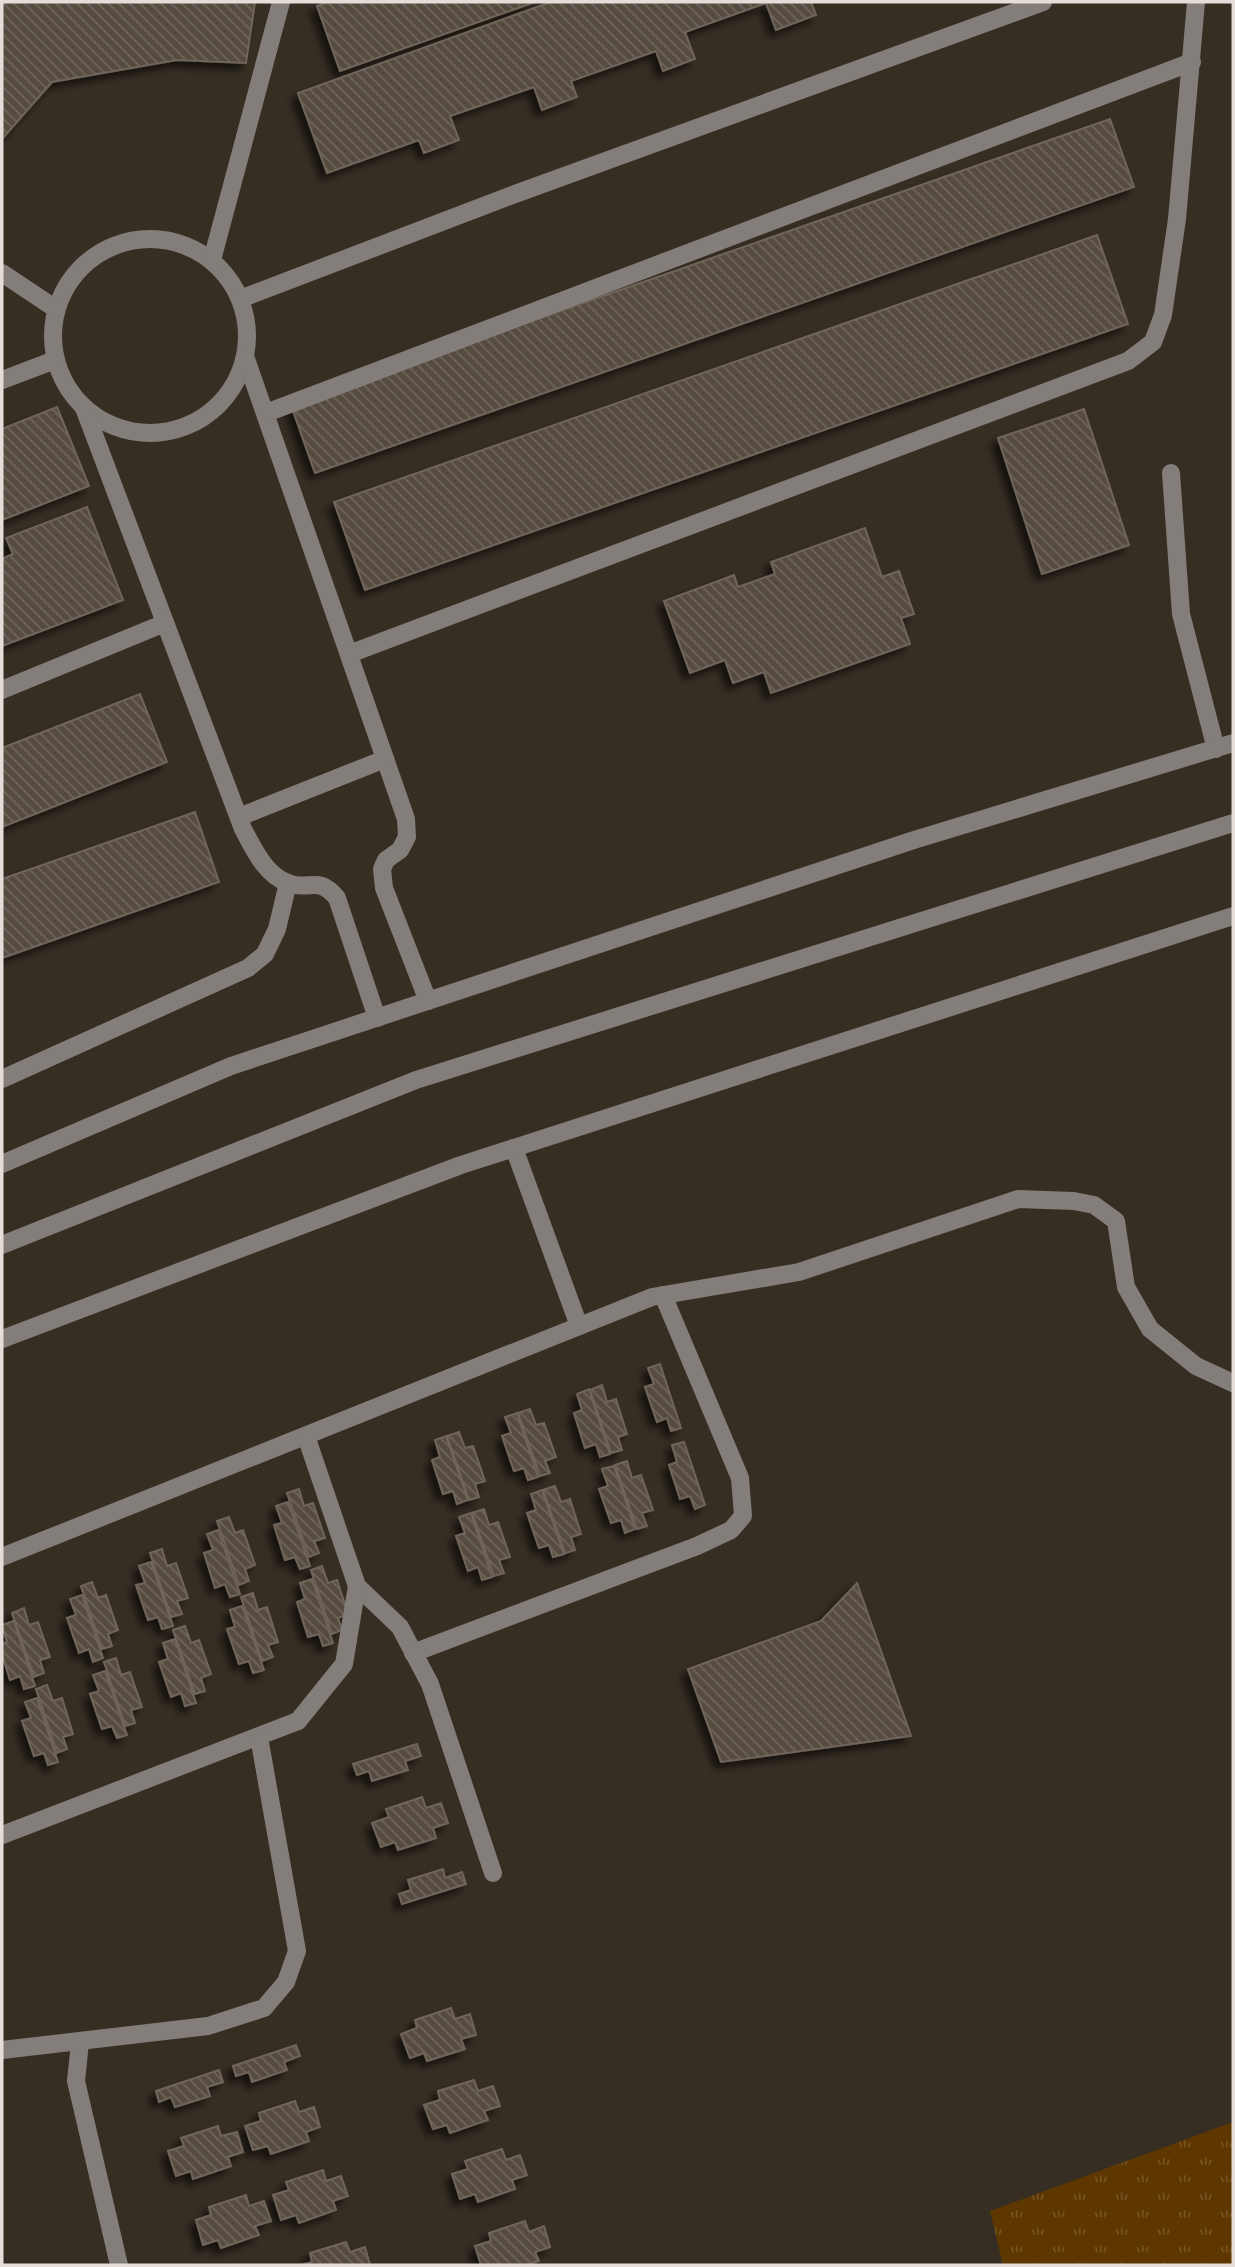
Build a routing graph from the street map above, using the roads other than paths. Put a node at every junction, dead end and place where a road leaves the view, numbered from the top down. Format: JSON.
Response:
{"nodes":[{"id":1,"x":281,"y":2,"type":"edge"},
{"id":2,"x":1043,"y":2,"type":"edge"},
{"id":3,"x":1196,"y":2,"type":"edge"},
{"id":4,"x":1192,"y":62,"type":"junction"},
{"id":5,"x":212,"y":260,"type":"junction"},
{"id":6,"x":2,"y":273,"type":"edge"},
{"id":7,"x":240,"y":299,"type":"junction"},
{"id":8,"x":56,"y":309,"type":"junction"},
{"id":9,"x":246,"y":359,"type":"junction"},
{"id":10,"x":55,"y":360,"type":"junction"},
{"id":11,"x":2,"y":380,"type":"edge"},
{"id":12,"x":84,"y":408,"type":"junction"},
{"id":13,"x":266,"y":412,"type":"junction"},
{"id":14,"x":1171,"y":473,"type":"dead end"},
{"id":15,"x":165,"y":623,"type":"junction"},
{"id":16,"x":348,"y":654,"type":"junction"},
{"id":17,"x":2,"y":691,"type":"edge"},
{"id":18,"x":1224,"y":746,"type":"edge"},
{"id":19,"x":385,"y":759,"type":"junction"},
{"id":20,"x":239,"y":817,"type":"junction"},
{"id":21,"x":1233,"y":822,"type":"edge"},
{"id":22,"x":288,"y":883,"type":"junction"},
{"id":23,"x":1233,"y":916,"type":"edge"},
{"id":24,"x":428,"y":1001,"type":"junction"},
{"id":25,"x":377,"y":1018,"type":"junction"},
{"id":26,"x":2,"y":1079,"type":"edge"},
{"id":27,"x":514,"y":1148,"type":"junction"},
{"id":28,"x":2,"y":1164,"type":"edge"},
{"id":29,"x":2,"y":1245,"type":"edge"},
{"id":30,"x":663,"y":1295,"type":"junction"},
{"id":31,"x":579,"y":1326,"type":"junction"},
{"id":32,"x":2,"y":1339,"type":"edge"},
{"id":33,"x":1233,"y":1383,"type":"edge"},
{"id":34,"x":306,"y":1436,"type":"junction"},
{"id":35,"x":2,"y":1558,"type":"edge"},
{"id":36,"x":357,"y":1586,"type":"junction"},
{"id":37,"x":413,"y":1653,"type":"junction"},
{"id":38,"x":259,"y":1737,"type":"junction"},
{"id":39,"x":2,"y":1835,"type":"edge"},
{"id":40,"x":493,"y":1873,"type":"dead end"},
{"id":41,"x":80,"y":2042,"type":"junction"},
{"id":42,"x":2,"y":2050,"type":"edge"},
{"id":43,"x":119,"y":2265,"type":"edge"}],
"edges":[{"from":1,"to":5,"type":"street"},
{"from":2,"to":7,"type":"street"},
{"from":3,"to":4,"type":"street"},
{"from":4,"to":13,"type":"street"},
{"from":4,"to":16,"type":"street"},
{"from":5,"to":7,"type":"street"},
{"from":5,"to":8,"type":"street"},
{"from":6,"to":8,"type":"street"},
{"from":7,"to":9,"type":"street"},
{"from":8,"to":10,"type":"street"},
{"from":9,"to":12,"type":"street"},
{"from":9,"to":13,"type":"street"},
{"from":10,"to":11,"type":"street"},
{"from":10,"to":12,"type":"street"},
{"from":12,"to":15,"type":"street"},
{"from":13,"to":16,"type":"street"},
{"from":14,"to":18,"type":"street"},
{"from":15,"to":17,"type":"street"},
{"from":15,"to":20,"type":"street"},
{"from":16,"to":19,"type":"street"},
{"from":18,"to":24,"type":"street"},
{"from":19,"to":20,"type":"street"},
{"from":19,"to":24,"type":"street"},
{"from":20,"to":22,"type":"street"},
{"from":21,"to":29,"type":"street"},
{"from":22,"to":25,"type":"street"},
{"from":22,"to":26,"type":"street"},
{"from":23,"to":27,"type":"street"},
{"from":24,"to":25,"type":"street"},
{"from":25,"to":28,"type":"street"},
{"from":27,"to":31,"type":"street"},
{"from":27,"to":32,"type":"street"},
{"from":30,"to":31,"type":"street"},
{"from":30,"to":33,"type":"street"},
{"from":30,"to":37,"type":"street"},
{"from":31,"to":34,"type":"street"},
{"from":34,"to":35,"type":"street"},
{"from":34,"to":36,"type":"street"},
{"from":36,"to":37,"type":"street"},
{"from":36,"to":38,"type":"street"},
{"from":37,"to":40,"type":"street"},
{"from":38,"to":39,"type":"street"},
{"from":38,"to":41,"type":"street"},
{"from":41,"to":42,"type":"street"},
{"from":41,"to":43,"type":"street"}]}
